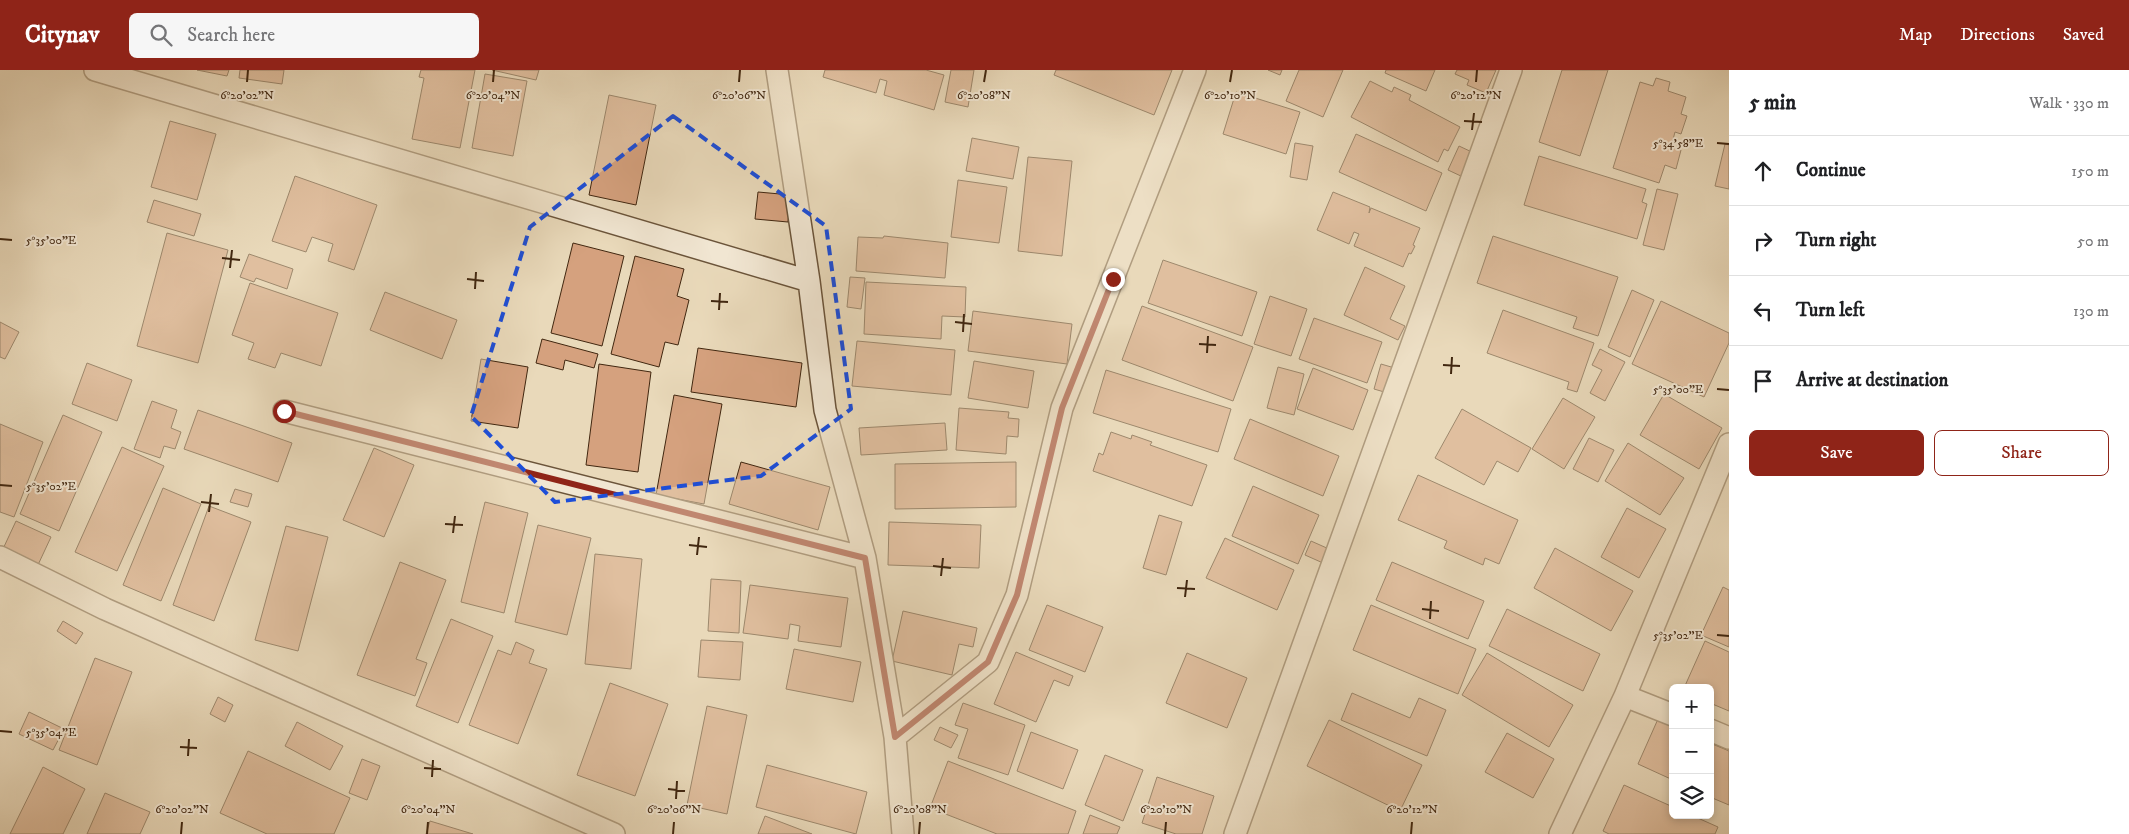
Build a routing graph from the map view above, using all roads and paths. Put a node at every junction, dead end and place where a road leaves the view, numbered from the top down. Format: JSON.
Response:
{"nodes":[{"id":1,"x":95,"y":70,"type":"edge"},
{"id":2,"x":777,"y":70,"type":"edge"},
{"id":3,"x":1195,"y":70,"type":"edge"},
{"id":4,"x":1511,"y":70,"type":"edge"},
{"id":5,"x":809,"y":281,"type":"junction"},
{"id":6,"x":284,"y":411,"type":"dead end"},
{"id":7,"x":1729,"y":444,"type":"edge"},
{"id":8,"x":0,"y":557,"type":"edge"},
{"id":9,"x":865,"y":558,"type":"junction"},
{"id":10,"x":1625,"y":696,"type":"junction"},
{"id":11,"x":1669,"y":713,"type":"edge"},
{"id":12,"x":1714,"y":732,"type":"edge"},
{"id":13,"x":895,"y":737,"type":"junction"},
{"id":14,"x":1729,"y":738,"type":"edge"},
{"id":15,"x":614,"y":834,"type":"edge"},
{"id":16,"x":903,"y":834,"type":"edge"},
{"id":17,"x":1235,"y":834,"type":"edge"},
{"id":18,"x":1560,"y":834,"type":"edge"}],
"edges":[{"from":1,"to":5,"type":"street"},
{"from":2,"to":5,"type":"street"},
{"from":3,"to":13,"type":"street"},
{"from":4,"to":17,"type":"street"},
{"from":5,"to":9,"type":"street"},
{"from":6,"to":9,"type":"street"},
{"from":7,"to":10,"type":"street"},
{"from":8,"to":15,"type":"street"},
{"from":9,"to":13,"type":"street"},
{"from":10,"to":11,"type":"street"},
{"from":10,"to":18,"type":"street"},
{"from":12,"to":14,"type":"street"},
{"from":13,"to":16,"type":"street"}]}
